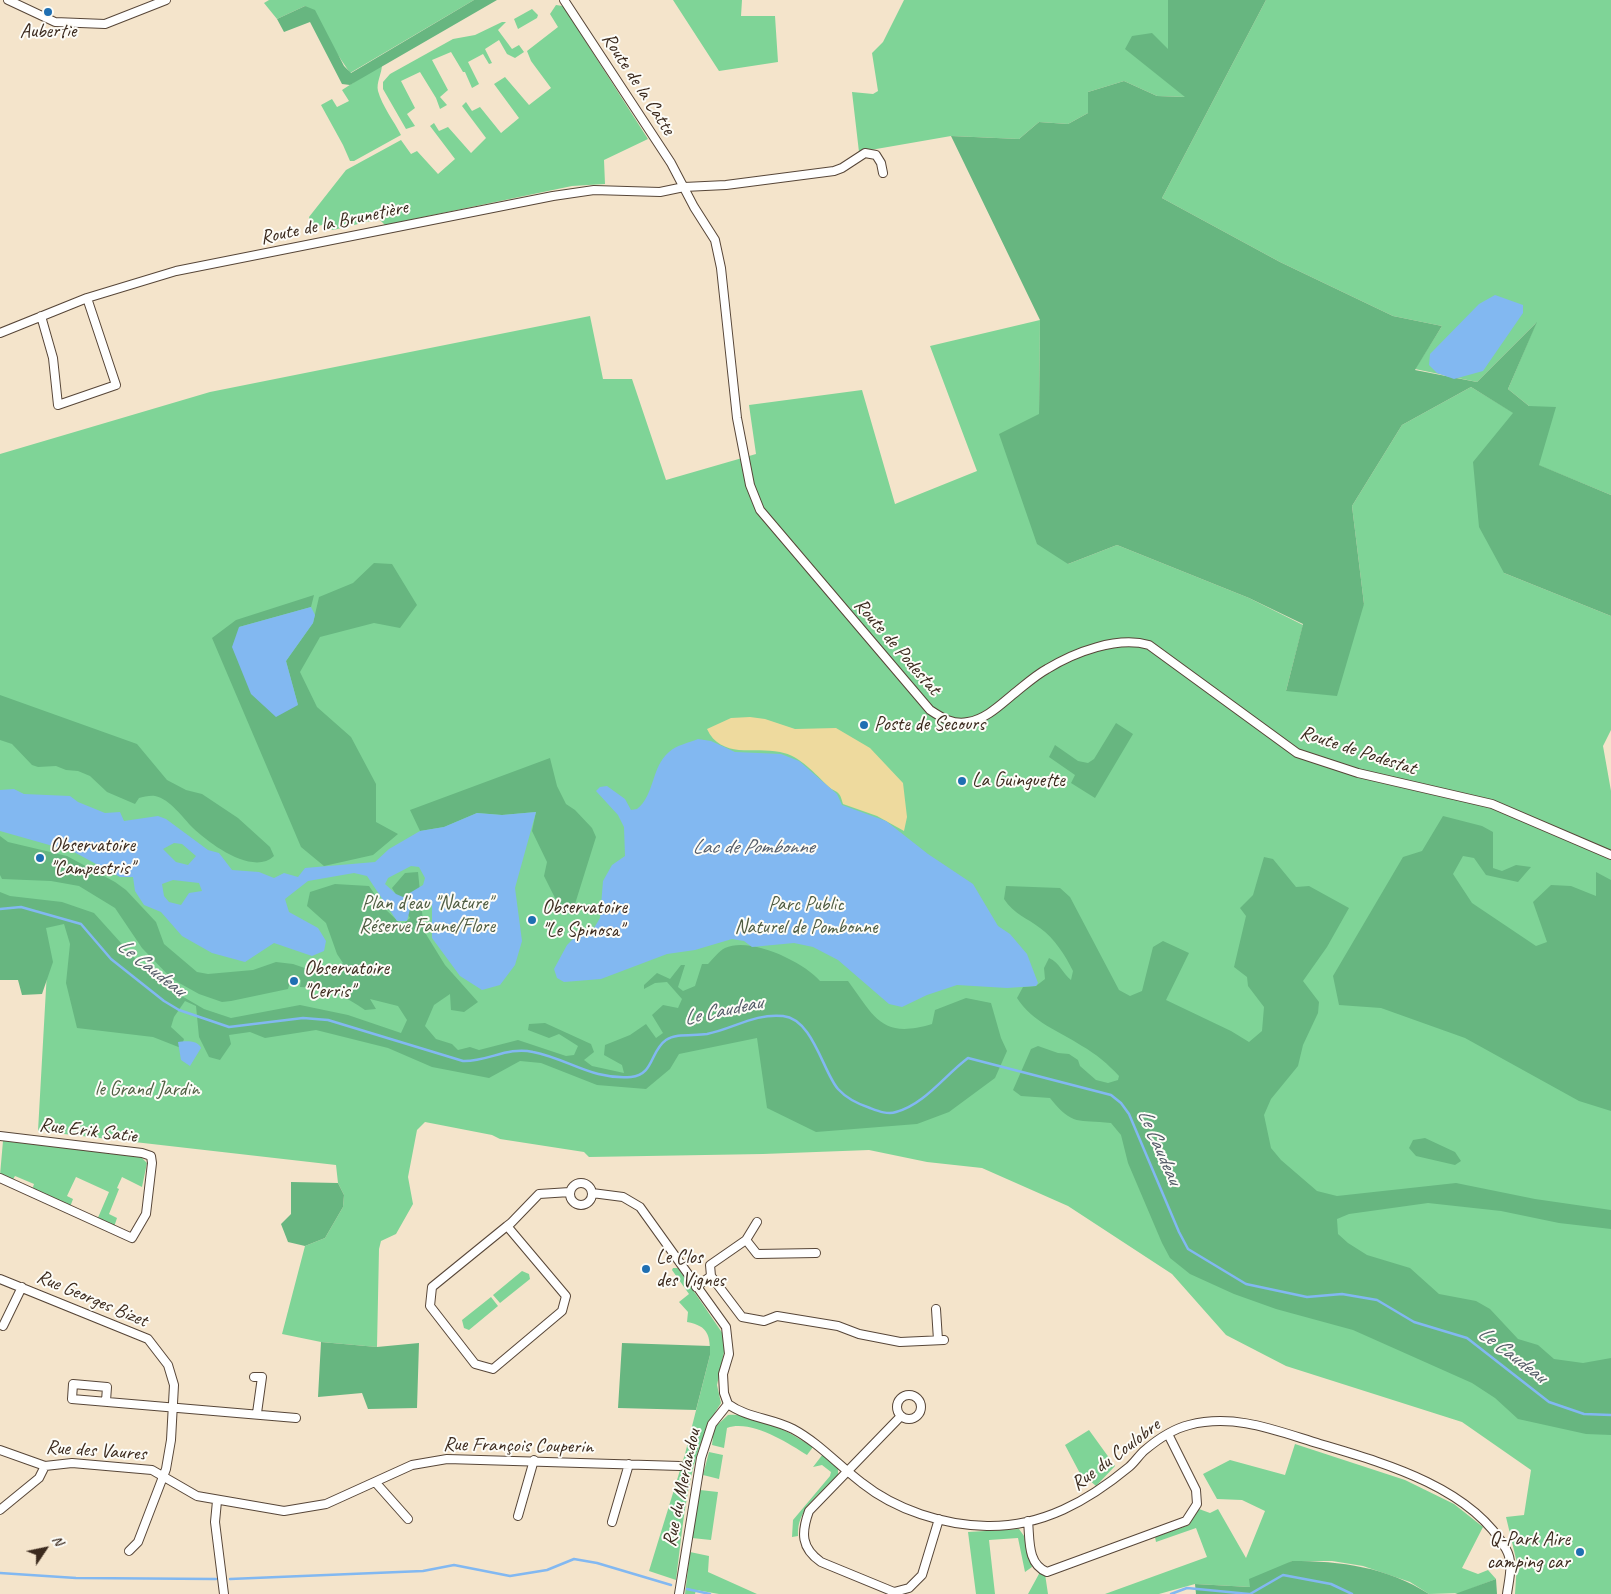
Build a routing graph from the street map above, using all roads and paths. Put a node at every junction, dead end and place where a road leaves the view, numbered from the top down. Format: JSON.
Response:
{"nodes":[{"id":1,"x":8,"y":0,"type":"edge"},
{"id":2,"x":564,"y":0,"type":"edge"},
{"id":3,"x":160,"y":1,"type":"edge"},
{"id":4,"x":883,"y":173,"type":"dead end"},
{"id":5,"x":684,"y":187,"type":"junction"},
{"id":6,"x":87,"y":298,"type":"junction"},
{"id":7,"x":41,"y":316,"type":"junction"},
{"id":8,"x":0,"y":333,"type":"edge"},
{"id":9,"x":1611,"y":855,"type":"edge"},
{"id":10,"x":0,"y":1136,"type":"edge"},
{"id":11,"x":0,"y":1178,"type":"edge"},
{"id":12,"x":570,"y":1192,"type":"junction"},
{"id":13,"x":592,"y":1193,"type":"junction"},
{"id":14,"x":757,"y":1222,"type":"dead end"},
{"id":15,"x":507,"y":1226,"type":"junction"},
{"id":16,"x":746,"y":1240,"type":"junction"},
{"id":17,"x":816,"y":1253,"type":"dead end"},
{"id":18,"x":712,"y":1276,"type":"junction"},
{"id":19,"x":0,"y":1279,"type":"edge"},
{"id":20,"x":696,"y":1287,"type":"junction"},
{"id":21,"x":22,"y":1288,"type":"junction"},
{"id":22,"x":936,"y":1309,"type":"dead end"},
{"id":23,"x":3,"y":1326,"type":"dead end"},
{"id":24,"x":254,"y":1377,"type":"dead end"},
{"id":25,"x":106,"y":1401,"type":"junction"},
{"id":26,"x":728,"y":1404,"type":"junction"},
{"id":27,"x":173,"y":1407,"type":"junction"},
{"id":28,"x":257,"y":1413,"type":"junction"},
{"id":29,"x":901,"y":1416,"type":"dead end"},
{"id":30,"x":296,"y":1418,"type":"dead end"},
{"id":31,"x":1168,"y":1434,"type":"junction"},
{"id":32,"x":0,"y":1450,"type":"edge"},
{"id":33,"x":534,"y":1460,"type":"junction"},
{"id":34,"x":629,"y":1464,"type":"junction"},
{"id":35,"x":45,"y":1466,"type":"junction"},
{"id":36,"x":680,"y":1466,"type":"dead end"},
{"id":37,"x":849,"y":1472,"type":"junction"},
{"id":38,"x":161,"y":1476,"type":"junction"},
{"id":39,"x":376,"y":1483,"type":"junction"},
{"id":40,"x":217,"y":1501,"type":"junction"},
{"id":41,"x":0,"y":1510,"type":"edge"},
{"id":42,"x":518,"y":1516,"type":"dead end"},
{"id":43,"x":408,"y":1519,"type":"dead end"},
{"id":44,"x":939,"y":1519,"type":"junction"},
{"id":45,"x":612,"y":1522,"type":"dead end"},
{"id":46,"x":1028,"y":1522,"type":"junction"},
{"id":47,"x":129,"y":1551,"type":"dead end"},
{"id":48,"x":224,"y":1594,"type":"edge"},
{"id":49,"x":679,"y":1594,"type":"edge"},
{"id":50,"x":1507,"y":1594,"type":"edge"}],
"edges":[{"from":1,"to":3,"type":"street"},
{"from":2,"to":5,"type":"street","name":"Route de la Catte"},
{"from":4,"to":5,"type":"street","name":"Route de la Brunetière"},
{"from":5,"to":6,"type":"street","name":"Route de la Brunetière"},
{"from":5,"to":9,"type":"street","name":"Route de Podestat"},
{"from":6,"to":7,"type":"street","name":"Route de la Brunetière"},
{"from":6,"to":7,"type":"street"},
{"from":7,"to":8,"type":"street","name":"Route de la Brunetière"},
{"from":10,"to":11,"type":"street","name":"Rue Erik Satie"},
{"from":12,"to":13,"type":"street"},
{"from":12,"to":13,"type":"street"},
{"from":12,"to":15,"type":"street"},
{"from":13,"to":20,"type":"street"},
{"from":14,"to":16,"type":"street"},
{"from":15,"to":15,"type":"street"},
{"from":16,"to":17,"type":"street"},
{"from":16,"to":18,"type":"street"},
{"from":18,"to":20,"type":"street"},
{"from":18,"to":22,"type":"street"},
{"from":19,"to":21,"type":"street","name":"Rue Georges Bizet"},
{"from":20,"to":26,"type":"street"},
{"from":21,"to":23,"type":"street"},
{"from":21,"to":27,"type":"street","name":"Rue Georges Bizet"},
{"from":24,"to":28,"type":"street"},
{"from":25,"to":25,"type":"street"},
{"from":25,"to":27,"type":"street"},
{"from":26,"to":37,"type":"street","name":"Rue du Coulobre"},
{"from":26,"to":49,"type":"street","name":"Rue du Merlandou"},
{"from":27,"to":28,"type":"street"},
{"from":27,"to":38,"type":"street","name":"Rue Georges Bizet"},
{"from":28,"to":30,"type":"street"},
{"from":29,"to":37,"type":"street"},
{"from":31,"to":46,"type":"street","name":"Rue du Coulobre"},
{"from":31,"to":46,"type":"street"},
{"from":31,"to":50,"type":"street","name":"Rue du Coulobre"},
{"from":32,"to":35,"type":"street","name":"Rue des Vaures"},
{"from":33,"to":34,"type":"street","name":"Rue François Couperin"},
{"from":33,"to":39,"type":"street","name":"Rue François Couperin"},
{"from":33,"to":42,"type":"street"},
{"from":34,"to":36,"type":"street","name":"Rue François Couperin"},
{"from":34,"to":45,"type":"street"},
{"from":35,"to":38,"type":"street","name":"Rue des Vaures"},
{"from":35,"to":41,"type":"street"},
{"from":37,"to":44,"type":"street","name":"Rue du Coulobre"},
{"from":37,"to":44,"type":"street"},
{"from":38,"to":40,"type":"street","name":"Rue François Couperin"},
{"from":38,"to":47,"type":"street","name":"Rue Georges Bizet"},
{"from":39,"to":40,"type":"street","name":"Rue François Couperin"},
{"from":39,"to":43,"type":"street"},
{"from":40,"to":48,"type":"street"},
{"from":44,"to":46,"type":"street","name":"Rue du Coulobre"}]}
